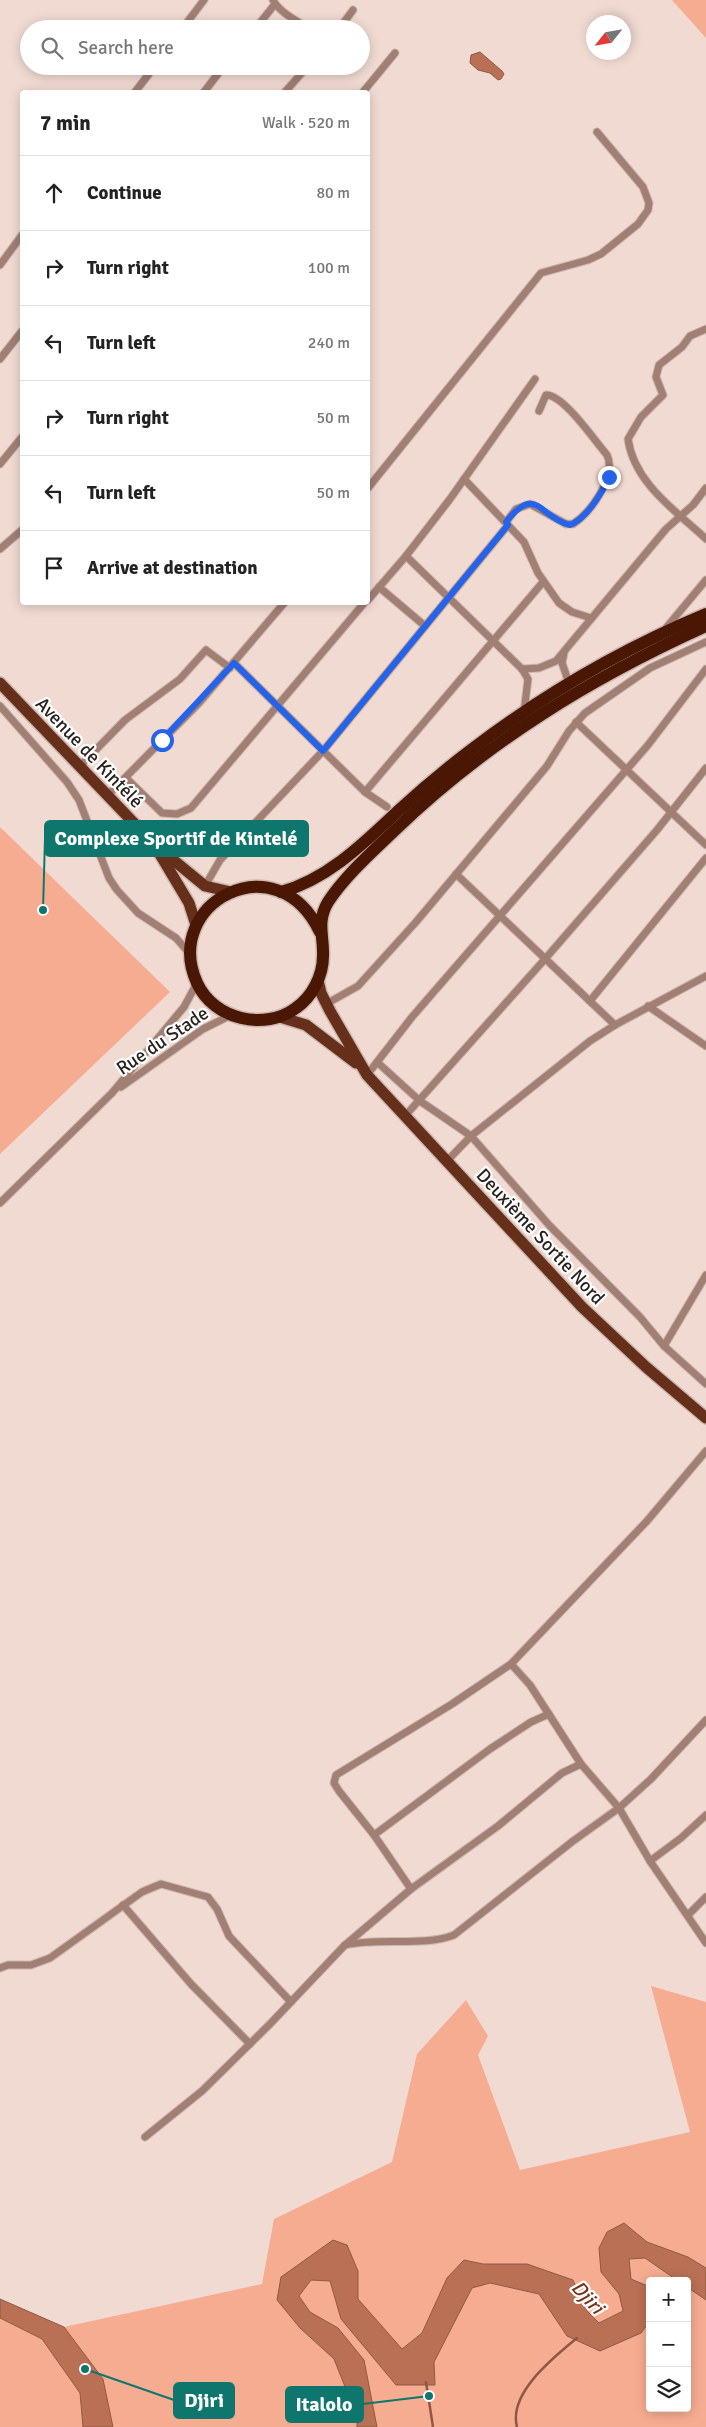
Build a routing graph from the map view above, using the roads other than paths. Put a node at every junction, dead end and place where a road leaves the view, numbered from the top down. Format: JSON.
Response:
{"nodes":[{"id":1,"x":204,"y":0,"type":"edge"},
{"id":2,"x":274,"y":2,"type":"edge"},
{"id":3,"x":353,"y":10,"type":"dead end"},
{"id":4,"x":189,"y":20,"type":"edge"},
{"id":5,"x":261,"y":20,"type":"edge"},
{"id":6,"x":298,"y":20,"type":"edge"},
{"id":7,"x":346,"y":20,"type":"edge"},
{"id":8,"x":395,"y":53,"type":"dead end"},
{"id":9,"x":147,"y":75,"type":"edge"},
{"id":10,"x":217,"y":75,"type":"edge"},
{"id":11,"x":300,"y":75,"type":"edge"},
{"id":12,"x":136,"y":90,"type":"edge"},
{"id":13,"x":206,"y":90,"type":"edge"},
{"id":14,"x":287,"y":90,"type":"edge"},
{"id":15,"x":365,"y":90,"type":"edge"},
{"id":16,"x":597,"y":132,"type":"dead end"},
{"id":17,"x":20,"y":238,"type":"edge"},
{"id":18,"x":0,"y":265,"type":"edge"},
{"id":19,"x":706,"y":329,"type":"edge"},
{"id":20,"x":20,"y":334,"type":"edge"},
{"id":21,"x":0,"y":359,"type":"edge"},
{"id":22,"x":535,"y":379,"type":"dead end"},
{"id":23,"x":539,"y":411,"type":"dead end"},
{"id":24,"x":20,"y":439,"type":"edge"},
{"id":25,"x":0,"y":464,"type":"edge"},
{"id":26,"x":464,"y":479,"type":"junction"},
{"id":27,"x":370,"y":486,"type":"edge"},
{"id":28,"x":706,"y":488,"type":"edge"},
{"id":29,"x":682,"y":516,"type":"junction"},
{"id":30,"x":507,"y":524,"type":"junction"},
{"id":31,"x":20,"y":532,"type":"edge"},
{"id":32,"x":706,"y":539,"type":"edge"},
{"id":33,"x":0,"y":549,"type":"edge"},
{"id":34,"x":406,"y":556,"type":"junction"},
{"id":35,"x":706,"y":580,"type":"edge"},
{"id":36,"x":543,"y":582,"type":"junction"},
{"id":37,"x":378,"y":587,"type":"junction"},
{"id":38,"x":370,"y":596,"type":"edge"},
{"id":39,"x":449,"y":597,"type":"junction"},
{"id":40,"x":282,"y":605,"type":"edge"},
{"id":41,"x":363,"y":605,"type":"edge"},
{"id":42,"x":706,"y":614,"type":"edge"},
{"id":43,"x":591,"y":618,"type":"junction"},
{"id":44,"x":425,"y":626,"type":"junction"},
{"id":45,"x":706,"y":626,"type":"edge"},
{"id":46,"x":663,"y":632,"type":"junction"},
{"id":47,"x":492,"y":640,"type":"junction"},
{"id":48,"x":706,"y":642,"type":"edge"},
{"id":49,"x":564,"y":653,"type":"junction"},
{"id":50,"x":232,"y":665,"type":"junction"},
{"id":51,"x":522,"y":669,"type":"junction"},
{"id":52,"x":706,"y":670,"type":"edge"},
{"id":53,"x":569,"y":683,"type":"junction"},
{"id":54,"x":0,"y":684,"type":"edge"},
{"id":55,"x":280,"y":705,"type":"junction"},
{"id":56,"x":0,"y":706,"type":"edge"},
{"id":57,"x":524,"y":712,"type":"junction"},
{"id":58,"x":576,"y":722,"type":"junction"},
{"id":59,"x":323,"y":751,"type":"junction"},
{"id":60,"x":79,"y":767,"type":"junction"},
{"id":61,"x":706,"y":768,"type":"edge"},
{"id":62,"x":626,"y":769,"type":"junction"},
{"id":63,"x":126,"y":778,"type":"junction"},
{"id":64,"x":366,"y":792,"type":"junction"},
{"id":65,"x":107,"y":796,"type":"junction"},
{"id":66,"x":387,"y":807,"type":"dead end"},
{"id":67,"x":672,"y":812,"type":"junction"},
{"id":68,"x":706,"y":844,"type":"edge"},
{"id":69,"x":155,"y":845,"type":"junction"},
{"id":70,"x":706,"y":858,"type":"edge"},
{"id":71,"x":456,"y":874,"type":"junction"},
{"id":72,"x":205,"y":886,"type":"junction"},
{"id":73,"x":231,"y":892,"type":"junction"},
{"id":74,"x":281,"y":892,"type":"junction"},
{"id":75,"x":500,"y":917,"type":"junction"},
{"id":76,"x":196,"y":925,"type":"junction"},
{"id":77,"x":320,"y":932,"type":"junction"},
{"id":78,"x":190,"y":954,"type":"junction"},
{"id":79,"x":546,"y":959,"type":"junction"},
{"id":80,"x":706,"y":976,"type":"edge"},
{"id":81,"x":318,"y":980,"type":"junction"},
{"id":82,"x":197,"y":983,"type":"junction"},
{"id":83,"x":590,"y":1001,"type":"junction"},
{"id":84,"x":326,"y":1004,"type":"junction"},
{"id":85,"x":648,"y":1006,"type":"junction"},
{"id":86,"x":231,"y":1015,"type":"junction"},
{"id":87,"x":280,"y":1017,"type":"junction"},
{"id":88,"x":615,"y":1025,"type":"junction"},
{"id":89,"x":706,"y":1046,"type":"edge"},
{"id":90,"x":377,"y":1062,"type":"junction"},
{"id":91,"x":364,"y":1071,"type":"junction"},
{"id":92,"x":112,"y":1093,"type":"junction"},
{"id":93,"x":420,"y":1101,"type":"junction"},
{"id":94,"x":405,"y":1116,"type":"junction"},
{"id":95,"x":471,"y":1136,"type":"junction"},
{"id":96,"x":448,"y":1160,"type":"junction"},
{"id":97,"x":0,"y":1203,"type":"edge"},
{"id":98,"x":706,"y":1275,"type":"edge"},
{"id":99,"x":664,"y":1346,"type":"junction"},
{"id":100,"x":706,"y":1384,"type":"edge"},
{"id":101,"x":706,"y":1418,"type":"edge"},
{"id":102,"x":706,"y":1451,"type":"edge"},
{"id":103,"x":511,"y":1664,"type":"junction"},
{"id":104,"x":549,"y":1714,"type":"junction"},
{"id":105,"x":706,"y":1720,"type":"edge"},
{"id":106,"x":581,"y":1764,"type":"junction"},
{"id":107,"x":619,"y":1808,"type":"junction"},
{"id":108,"x":706,"y":1815,"type":"edge"},
{"id":109,"x":374,"y":1835,"type":"junction"},
{"id":110,"x":650,"y":1861,"type":"junction"},
{"id":111,"x":411,"y":1889,"type":"junction"},
{"id":112,"x":706,"y":1897,"type":"edge"},
{"id":113,"x":122,"y":1905,"type":"junction"},
{"id":114,"x":688,"y":1915,"type":"junction"},
{"id":115,"x":706,"y":1943,"type":"edge"},
{"id":116,"x":344,"y":1946,"type":"junction"},
{"id":117,"x":0,"y":1968,"type":"edge"},
{"id":118,"x":291,"y":2002,"type":"junction"},
{"id":119,"x":250,"y":2044,"type":"junction"},
{"id":120,"x":145,"y":2137,"type":"dead end"}],
"edges":[{"from":1,"to":4,"type":"street"},
{"from":2,"to":5,"type":"street"},
{"from":2,"to":6,"type":"street"},
{"from":3,"to":7,"type":"street"},
{"from":8,"to":15,"type":"street"},
{"from":9,"to":12,"type":"street"},
{"from":10,"to":13,"type":"street"},
{"from":11,"to":14,"type":"street"},
{"from":16,"to":27,"type":"street"},
{"from":17,"to":18,"type":"street"},
{"from":19,"to":29,"type":"street"},
{"from":20,"to":21,"type":"street"},
{"from":22,"to":26,"type":"street"},
{"from":23,"to":30,"type":"street"},
{"from":24,"to":25,"type":"street"},
{"from":26,"to":30,"type":"street"},
{"from":26,"to":34,"type":"street"},
{"from":28,"to":29,"type":"street"},
{"from":29,"to":32,"type":"street"},
{"from":29,"to":43,"type":"street"},
{"from":30,"to":36,"type":"street"},
{"from":30,"to":39,"type":"street"},
{"from":31,"to":33,"type":"street"},
{"from":34,"to":37,"type":"street"},
{"from":34,"to":39,"type":"street"},
{"from":35,"to":46,"type":"street"},
{"from":36,"to":43,"type":"street"},
{"from":36,"to":47,"type":"street"},
{"from":37,"to":38,"type":"street"},
{"from":37,"to":44,"type":"street"},
{"from":39,"to":44,"type":"street"},
{"from":39,"to":47,"type":"street"},
{"from":40,"to":50,"type":"street"},
{"from":41,"to":55,"type":"street"},
{"from":42,"to":46,"type":"highway"},
{"from":43,"to":49,"type":"street"},
{"from":44,"to":59,"type":"street"},
{"from":45,"to":77,"type":"highway"},
{"from":46,"to":53,"type":"highway"},
{"from":47,"to":51,"type":"street"},
{"from":47,"to":64,"type":"street"},
{"from":48,"to":58,"type":"street"},
{"from":49,"to":51,"type":"street"},
{"from":49,"to":53,"type":"street"},
{"from":50,"to":55,"type":"street"},
{"from":50,"to":60,"type":"street"},
{"from":50,"to":63,"type":"street"},
{"from":51,"to":57,"type":"street"},
{"from":52,"to":62,"type":"street"},
{"from":53,"to":57,"type":"highway"},
{"from":54,"to":60,"type":"main road","name":"Avenue de Kintélé"},
{"from":55,"to":59,"type":"street"},
{"from":55,"to":63,"type":"street"},
{"from":56,"to":78,"type":"street"},
{"from":57,"to":74,"type":"highway"},
{"from":58,"to":62,"type":"street"},
{"from":58,"to":71,"type":"street"},
{"from":59,"to":64,"type":"street"},
{"from":59,"to":72,"type":"street"},
{"from":60,"to":65,"type":"main road","name":"Avenue de Kintélé"},
{"from":61,"to":67,"type":"street"},
{"from":62,"to":67,"type":"street"},
{"from":62,"to":75,"type":"street"},
{"from":63,"to":65,"type":"street"},
{"from":64,"to":66,"type":"street"},
{"from":65,"to":69,"type":"main road","name":"Avenue de Kintélé"},
{"from":67,"to":68,"type":"street"},
{"from":67,"to":79,"type":"street"},
{"from":69,"to":72,"type":"main road","name":"Avenue de Kintélé"},
{"from":69,"to":76,"type":"main road","name":"Avenue de Kintélé"},
{"from":70,"to":83,"type":"street"},
{"from":71,"to":75,"type":"street"},
{"from":71,"to":84,"type":"street"},
{"from":72,"to":73,"type":"main road","name":"Avenue de Kintélé"},
{"from":73,"to":74,"type":"highway"},
{"from":73,"to":76,"type":"highway"},
{"from":74,"to":77,"type":"highway"},
{"from":75,"to":79,"type":"street"},
{"from":75,"to":90,"type":"street"},
{"from":76,"to":78,"type":"highway"},
{"from":77,"to":81,"type":"highway"},
{"from":78,"to":82,"type":"highway"},
{"from":79,"to":83,"type":"street"},
{"from":79,"to":93,"type":"street"},
{"from":80,"to":85,"type":"street"},
{"from":81,"to":84,"type":"main road","name":"Deuxième Sortie Nord"},
{"from":81,"to":87,"type":"highway"},
{"from":82,"to":86,"type":"highway"},
{"from":82,"to":92,"type":"street","name":"Rue du Stade"},
{"from":83,"to":88,"type":"street"},
{"from":84,"to":91,"type":"main road","name":"Deuxième Sortie Nord"},
{"from":85,"to":88,"type":"street"},
{"from":85,"to":89,"type":"street"},
{"from":86,"to":87,"type":"highway"},
{"from":86,"to":92,"type":"street","name":"Rue du Stade"},
{"from":87,"to":91,"type":"main road","name":"Deuxième Sortie Nord"},
{"from":88,"to":95,"type":"street"},
{"from":90,"to":91,"type":"street"},
{"from":90,"to":93,"type":"street"},
{"from":91,"to":94,"type":"main road","name":"Deuxième Sortie Nord"},
{"from":92,"to":97,"type":"street","name":"Rue du Stade"},
{"from":93,"to":94,"type":"street"},
{"from":93,"to":95,"type":"street"},
{"from":94,"to":96,"type":"main road","name":"Deuxième Sortie Nord"},
{"from":95,"to":96,"type":"street"},
{"from":95,"to":99,"type":"street"},
{"from":96,"to":101,"type":"main road","name":"Deuxième Sortie Nord"},
{"from":98,"to":99,"type":"street"},
{"from":99,"to":100,"type":"street"},
{"from":102,"to":103,"type":"street"},
{"from":103,"to":104,"type":"street"},
{"from":103,"to":109,"type":"street"},
{"from":104,"to":106,"type":"street"},
{"from":104,"to":109,"type":"street"},
{"from":105,"to":107,"type":"street"},
{"from":106,"to":107,"type":"street"},
{"from":106,"to":111,"type":"street"},
{"from":107,"to":110,"type":"street"},
{"from":107,"to":116,"type":"street"},
{"from":108,"to":110,"type":"street"},
{"from":109,"to":111,"type":"street"},
{"from":110,"to":114,"type":"street"},
{"from":111,"to":116,"type":"street"},
{"from":112,"to":114,"type":"street"},
{"from":113,"to":117,"type":"street"},
{"from":113,"to":118,"type":"street"},
{"from":113,"to":119,"type":"street"},
{"from":114,"to":115,"type":"street"},
{"from":116,"to":118,"type":"street"},
{"from":118,"to":119,"type":"street"},
{"from":119,"to":120,"type":"street"}]}
